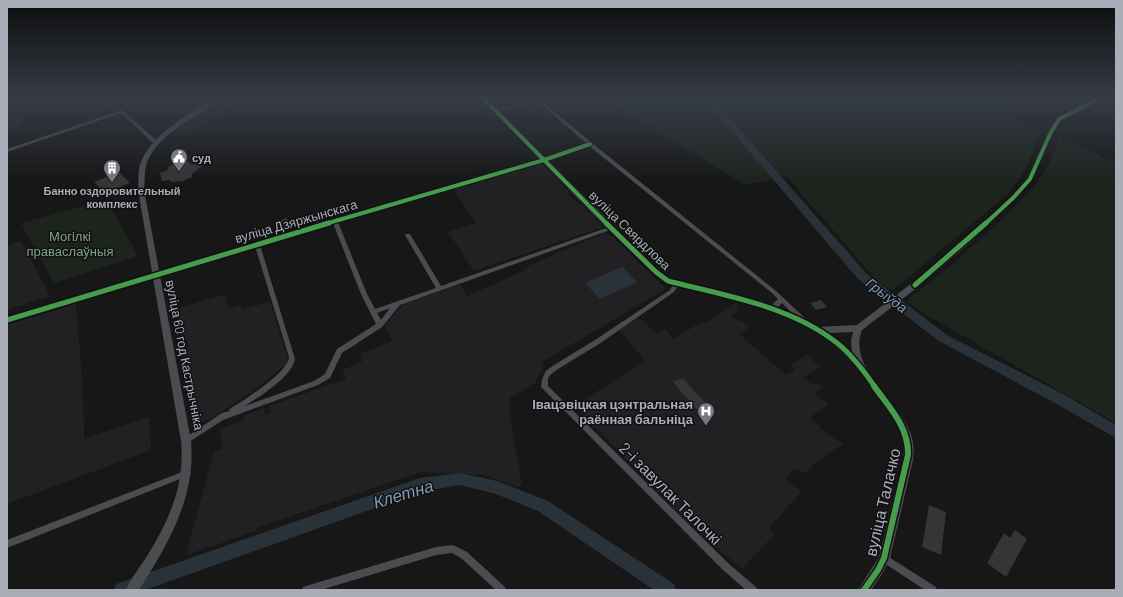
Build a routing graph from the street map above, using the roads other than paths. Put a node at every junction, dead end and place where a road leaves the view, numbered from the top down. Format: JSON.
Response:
{"nodes":[{"id":1,"x":79,"y":126,"type":"edge"},
{"id":2,"x":138,"y":126,"type":"edge"},
{"id":3,"x":179,"y":126,"type":"edge"},
{"id":4,"x":511,"y":126,"type":"edge"},
{"id":5,"x":569,"y":126,"type":"edge"},
{"id":6,"x":1055,"y":126,"type":"edge"},
{"id":7,"x":158,"y":142,"type":"junction"},
{"id":8,"x":590,"y":144,"type":"junction"},
{"id":9,"x":7,"y":151,"type":"edge"},
{"id":10,"x":544,"y":160,"type":"junction"},
{"id":11,"x":335,"y":221,"type":"junction"},
{"id":12,"x":611,"y":228,"type":"junction"},
{"id":13,"x":408,"y":235,"type":"dead end"},
{"id":14,"x":257,"y":244,"type":"junction"},
{"id":15,"x":156,"y":274,"type":"junction"},
{"id":16,"x":676,"y":284,"type":"junction"},
{"id":17,"x":439,"y":288,"type":"junction"},
{"id":18,"x":782,"y":299,"type":"junction"},
{"id":19,"x":398,"y":303,"type":"junction"},
{"id":20,"x":772,"y":309,"type":"junction"},
{"id":21,"x":373,"y":312,"type":"junction"},
{"id":22,"x":7,"y":320,"type":"edge"},
{"id":23,"x":806,"y":323,"type":"junction"},
{"id":24,"x":380,"y":325,"type":"junction"},
{"id":25,"x":859,"y":328,"type":"junction"},
{"id":26,"x":818,"y":330,"type":"junction"},
{"id":27,"x":837,"y":343,"type":"joint"},
{"id":28,"x":860,"y":366,"type":"junction"},
{"id":29,"x":224,"y":417,"type":"junction"},
{"id":30,"x":186,"y":440,"type":"junction"},
{"id":31,"x":187,"y":473,"type":"junction"},
{"id":32,"x":7,"y":544,"type":"edge"},
{"id":33,"x":886,"y":558,"type":"junction"},
{"id":34,"x":132,"y":590,"type":"edge"},
{"id":35,"x":306,"y":590,"type":"edge"},
{"id":36,"x":502,"y":590,"type":"edge"},
{"id":37,"x":753,"y":590,"type":"edge"},
{"id":38,"x":864,"y":590,"type":"edge"},
{"id":39,"x":933,"y":590,"type":"edge"}],
"edges":[{"from":1,"to":9,"type":"street"},
{"from":2,"to":7,"type":"street"},
{"from":3,"to":7,"type":"street","name":"вуліца 60 год Кастрычніка"},
{"from":4,"to":10,"type":"street","name":"вуліца Свярдлова"},
{"from":5,"to":8,"type":"street","name":"вуліца Свярдлова"},
{"from":6,"to":25,"type":"street"},
{"from":7,"to":15,"type":"street","name":"вуліца 60 год Кастрычніка"},
{"from":8,"to":10,"type":"street","name":"вуліца Дзяржынскага"},
{"from":8,"to":18,"type":"street","name":"вуліца Свярдлова"},
{"from":10,"to":11,"type":"street","name":"вуліца Дзяржынскага"},
{"from":10,"to":12,"type":"street","name":"вуліца Свярдлова"},
{"from":11,"to":14,"type":"street","name":"вуліца Дзяржынскага"},
{"from":11,"to":21,"type":"street"},
{"from":12,"to":16,"type":"street","name":"вуліца Свярдлова"},
{"from":12,"to":17,"type":"street"},
{"from":13,"to":17,"type":"street"},
{"from":14,"to":15,"type":"street","name":"вуліца Дзяржынскага"},
{"from":14,"to":29,"type":"street"},
{"from":15,"to":22,"type":"street","name":"вуліца Дзяржынскага"},
{"from":15,"to":30,"type":"street","name":"вуліца 60 год Кастрычніка"},
{"from":16,"to":20,"type":"street","name":"вуліца Свярдлова"},
{"from":16,"to":37,"type":"street","name":"2-і завулак Талочкі"},
{"from":17,"to":19,"type":"street"},
{"from":18,"to":20,"type":"street"},
{"from":18,"to":23,"type":"street","name":"вуліца Свярдлова"},
{"from":19,"to":21,"type":"street"},
{"from":19,"to":24,"type":"street"},
{"from":20,"to":23,"type":"street","name":"вуліца Свярдлова"},
{"from":21,"to":24,"type":"street"},
{"from":23,"to":26,"type":"street","name":"вуліца Свярдлова"},
{"from":24,"to":29,"type":"street"},
{"from":25,"to":26,"type":"street"},
{"from":25,"to":28,"type":"street"},
{"from":26,"to":27,"type":"street","name":"вуліца Свярдлова"},
{"from":27,"to":28,"type":"street","name":"вуліца Талачко"},
{"from":28,"to":33,"type":"street","name":"вуліца Талачко"},
{"from":29,"to":30,"type":"street"},
{"from":30,"to":31,"type":"street","name":"вуліца 60 год Кастрычніка"},
{"from":31,"to":32,"type":"street"},
{"from":31,"to":34,"type":"street","name":"вуліца 60 год Кастрычніка"},
{"from":33,"to":38,"type":"street","name":"вуліца Талачко"},
{"from":33,"to":39,"type":"street"},
{"from":35,"to":36,"type":"street"}]}
